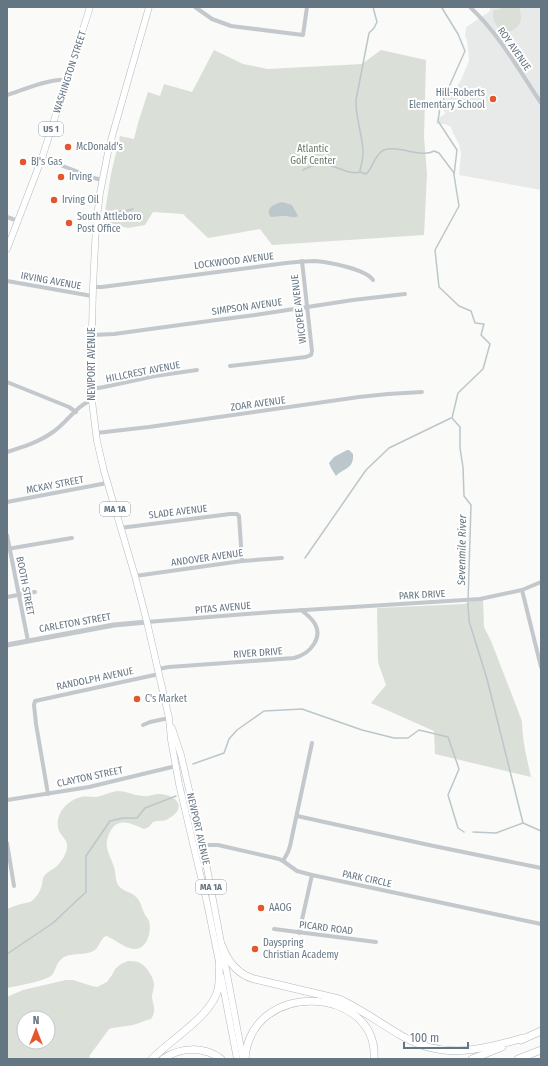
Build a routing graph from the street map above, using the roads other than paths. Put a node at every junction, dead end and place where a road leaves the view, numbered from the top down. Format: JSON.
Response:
{"nodes":[{"id":1,"x":90,"y":7,"type":"edge"},
{"id":2,"x":149,"y":7,"type":"edge"},
{"id":3,"x":195,"y":7,"type":"edge"},
{"id":4,"x":307,"y":7,"type":"edge"},
{"id":5,"x":470,"y":7,"type":"edge"},
{"id":6,"x":67,"y":80,"type":"junction"},
{"id":7,"x":7,"y":95,"type":"edge"},
{"id":8,"x":541,"y":103,"type":"edge"},
{"id":9,"x":42,"y":158,"type":"junction"},
{"id":10,"x":102,"y":180,"type":"junction"},
{"id":11,"x":7,"y":217,"type":"edge"},
{"id":12,"x":18,"y":221,"type":"junction"},
{"id":13,"x":7,"y":249,"type":"edge"},
{"id":14,"x":302,"y":261,"type":"junction"},
{"id":15,"x":373,"y":280,"type":"dead end"},
{"id":16,"x":7,"y":281,"type":"edge"},
{"id":17,"x":93,"y":287,"type":"junction"},
{"id":18,"x":405,"y":294,"type":"dead end"},
{"id":19,"x":92,"y":296,"type":"junction"},
{"id":20,"x":307,"y":307,"type":"junction"},
{"id":21,"x":92,"y":335,"type":"junction"},
{"id":22,"x":230,"y":366,"type":"dead end"},
{"id":23,"x":197,"y":370,"type":"dead end"},
{"id":24,"x":7,"y":382,"type":"edge"},
{"id":25,"x":92,"y":389,"type":"junction"},
{"id":26,"x":422,"y":392,"type":"dead end"},
{"id":27,"x":92,"y":401,"type":"junction"},
{"id":28,"x":76,"y":412,"type":"junction"},
{"id":29,"x":96,"y":433,"type":"junction"},
{"id":30,"x":7,"y":452,"type":"edge"},
{"id":31,"x":107,"y":482,"type":"junction"},
{"id":32,"x":7,"y":502,"type":"edge"},
{"id":33,"x":120,"y":528,"type":"junction"},
{"id":34,"x":7,"y":535,"type":"edge"},
{"id":35,"x":72,"y":538,"type":"dead end"},
{"id":36,"x":8,"y":549,"type":"edge"},
{"id":37,"x":282,"y":558,"type":"dead end"},
{"id":38,"x":242,"y":561,"type":"junction"},
{"id":39,"x":135,"y":576,"type":"junction"},
{"id":40,"x":541,"y":582,"type":"edge"},
{"id":41,"x":522,"y":590,"type":"junction"},
{"id":42,"x":34,"y":592,"type":"dead end"},
{"id":43,"x":19,"y":595,"type":"junction"},
{"id":44,"x":7,"y":597,"type":"edge"},
{"id":45,"x":301,"y":610,"type":"junction"},
{"id":46,"x":147,"y":622,"type":"junction"},
{"id":47,"x":28,"y":641,"type":"junction"},
{"id":48,"x":7,"y":645,"type":"edge"},
{"id":49,"x":541,"y":667,"type":"edge"},
{"id":50,"x":158,"y":672,"type":"junction"},
{"id":51,"x":169,"y":718,"type":"junction"},
{"id":52,"x":143,"y":725,"type":"dead end"},
{"id":53,"x":312,"y":743,"type":"dead end"},
{"id":54,"x":176,"y":766,"type":"junction"},
{"id":55,"x":48,"y":794,"type":"junction"},
{"id":56,"x":7,"y":800,"type":"edge"},
{"id":57,"x":297,"y":816,"type":"junction"},
{"id":58,"x":7,"y":845,"type":"edge"},
{"id":59,"x":202,"y":846,"type":"junction"},
{"id":60,"x":194,"y":848,"type":"junction"},
{"id":61,"x":283,"y":861,"type":"junction"},
{"id":62,"x":541,"y":868,"type":"edge"},
{"id":63,"x":312,"y":876,"type":"junction"},
{"id":64,"x":14,"y":886,"type":"dead end"},
{"id":65,"x":541,"y":924,"type":"edge"},
{"id":66,"x":274,"y":929,"type":"dead end"},
{"id":67,"x":299,"y":933,"type":"junction"},
{"id":68,"x":376,"y":942,"type":"dead end"},
{"id":69,"x":222,"y":946,"type":"junction"},
{"id":70,"x":219,"y":964,"type":"junction"},
{"id":71,"x":541,"y":1031,"type":"edge"},
{"id":72,"x":524,"y":1038,"type":"junction"},
{"id":73,"x":541,"y":1050,"type":"edge"},
{"id":74,"x":152,"y":1059,"type":"edge"},
{"id":75,"x":163,"y":1059,"type":"edge"},
{"id":76,"x":221,"y":1059,"type":"edge"},
{"id":77,"x":237,"y":1059,"type":"edge"},
{"id":78,"x":244,"y":1059,"type":"edge"},
{"id":79,"x":374,"y":1059,"type":"edge"},
{"id":80,"x":472,"y":1059,"type":"edge"},
{"id":81,"x":518,"y":1059,"type":"edge"},
{"id":82,"x":526,"y":1059,"type":"edge"}],
"edges":[{"from":1,"to":6,"type":"main road","name":"WASHINGTON STREET","number":"US 1"},
{"from":2,"to":10,"type":"main road","name":"NEWPORT AVENUE","number":"MA 1A"},
{"from":3,"to":4,"type":"street"},
{"from":5,"to":8,"type":"street","name":"ROY AVENUE"},
{"from":6,"to":7,"type":"street"},
{"from":6,"to":9,"type":"main road","name":"WASHINGTON STREET","number":"US 1"},
{"from":9,"to":10,"type":"street"},
{"from":9,"to":12,"type":"main road","name":"WASHINGTON STREET","number":"US 1"},
{"from":10,"to":17,"type":"main road","name":"NEWPORT AVENUE","number":"MA 1A"},
{"from":11,"to":12,"type":"street"},
{"from":12,"to":13,"type":"main road","name":"WASHINGTON STREET","number":"US 1"},
{"from":14,"to":15,"type":"street","name":"LOCKWOOD AVENUE"},
{"from":14,"to":17,"type":"street","name":"LOCKWOOD AVENUE"},
{"from":14,"to":20,"type":"street","name":"WICOPEE AVENUE"},
{"from":16,"to":19,"type":"street","name":"IRVING AVENUE"},
{"from":17,"to":19,"type":"main road","name":"NEWPORT AVENUE","number":"MA 1A"},
{"from":18,"to":20,"type":"street","name":"SIMPSON AVENUE"},
{"from":19,"to":21,"type":"main road","name":"NEWPORT AVENUE","number":"MA 1A"},
{"from":20,"to":21,"type":"street","name":"SIMPSON AVENUE"},
{"from":20,"to":22,"type":"street","name":"WICOPEE AVENUE"},
{"from":21,"to":25,"type":"main road","name":"NEWPORT AVENUE","number":"MA 1A"},
{"from":23,"to":25,"type":"street","name":"HILLCREST AVENUE"},
{"from":24,"to":28,"type":"street"},
{"from":25,"to":27,"type":"main road","name":"NEWPORT AVENUE","number":"MA 1A"},
{"from":26,"to":29,"type":"street","name":"ZOAR AVENUE"},
{"from":27,"to":28,"type":"street"},
{"from":27,"to":29,"type":"main road","name":"NEWPORT AVENUE","number":"MA 1A"},
{"from":28,"to":30,"type":"street"},
{"from":29,"to":31,"type":"main road","name":"NEWPORT AVENUE","number":"MA 1A"},
{"from":31,"to":32,"type":"street","name":"MCKAY STREET"},
{"from":31,"to":33,"type":"main road","name":"NEWPORT AVENUE","number":"MA 1A"},
{"from":33,"to":38,"type":"street","name":"SLADE AVENUE"},
{"from":33,"to":39,"type":"main road","name":"NEWPORT AVENUE","number":"MA 1A"},
{"from":34,"to":36,"type":"street","name":"BOOTH STREET"},
{"from":35,"to":36,"type":"street"},
{"from":36,"to":43,"type":"street","name":"BOOTH STREET"},
{"from":37,"to":38,"type":"street","name":"ANDOVER AVENUE"},
{"from":38,"to":39,"type":"street","name":"ANDOVER AVENUE"},
{"from":39,"to":46,"type":"main road","name":"NEWPORT AVENUE","number":"MA 1A"},
{"from":40,"to":41,"type":"street","name":"PARK DRIVE"},
{"from":41,"to":45,"type":"street","name":"PARK DRIVE"},
{"from":41,"to":49,"type":"street"},
{"from":42,"to":43,"type":"street"},
{"from":43,"to":44,"type":"street"},
{"from":43,"to":47,"type":"street","name":"BOOTH STREET"},
{"from":45,"to":46,"type":"street","name":"PITAS AVENUE"},
{"from":45,"to":50,"type":"street","name":"RIVER DRIVE"},
{"from":46,"to":47,"type":"street","name":"CARLETON STREET"},
{"from":46,"to":50,"type":"main road","name":"NEWPORT AVENUE","number":"MA 1A"},
{"from":47,"to":48,"type":"street","name":"CARLETON STREET"},
{"from":50,"to":51,"type":"main road","name":"NEWPORT AVENUE","number":"MA 1A"},
{"from":50,"to":55,"type":"street","name":"RANDOLPH AVENUE"},
{"from":51,"to":52,"type":"street"},
{"from":51,"to":54,"type":"main road","name":"NEWPORT AVENUE","number":"MA 1A"},
{"from":51,"to":59,"type":"main road","name":"NEWPORT AVENUE","number":"MA 1A"},
{"from":53,"to":57,"type":"street"},
{"from":54,"to":55,"type":"street","name":"CLAYTON STREET"},
{"from":54,"to":60,"type":"main road","name":"NEWPORT AVENUE","number":"MA 1A"},
{"from":55,"to":56,"type":"street","name":"CLAYTON STREET"},
{"from":57,"to":61,"type":"street"},
{"from":57,"to":62,"type":"street"},
{"from":58,"to":64,"type":"street"},
{"from":59,"to":60,"type":"street","name":"PARK CIRCLE"},
{"from":59,"to":61,"type":"street","name":"PARK CIRCLE"},
{"from":59,"to":69,"type":"main road","name":"NEWPORT AVENUE","number":"MA 1A"},
{"from":60,"to":70,"type":"main road","name":"NEWPORT AVENUE","number":"MA 1A"},
{"from":61,"to":63,"type":"street","name":"PARK CIRCLE"},
{"from":63,"to":65,"type":"street","name":"PARK CIRCLE"},
{"from":63,"to":67,"type":"street"},
{"from":66,"to":67,"type":"street","name":"PICARD ROAD"},
{"from":67,"to":68,"type":"street","name":"PICARD ROAD"},
{"from":69,"to":72,"type":"highway"},
{"from":69,"to":78,"type":"main road","name":"NEWPORT AVENUE","number":"MA 1A"},
{"from":70,"to":74,"type":"highway"},
{"from":70,"to":77,"type":"main road","name":"NEWPORT AVENUE","number":"MA 1A"},
{"from":71,"to":72,"type":"highway"},
{"from":72,"to":80,"type":"highway"},
{"from":73,"to":81,"type":"highway"},
{"from":73,"to":82,"type":"highway"},
{"from":75,"to":76,"type":"highway"},
{"from":78,"to":79,"type":"highway"}]}
